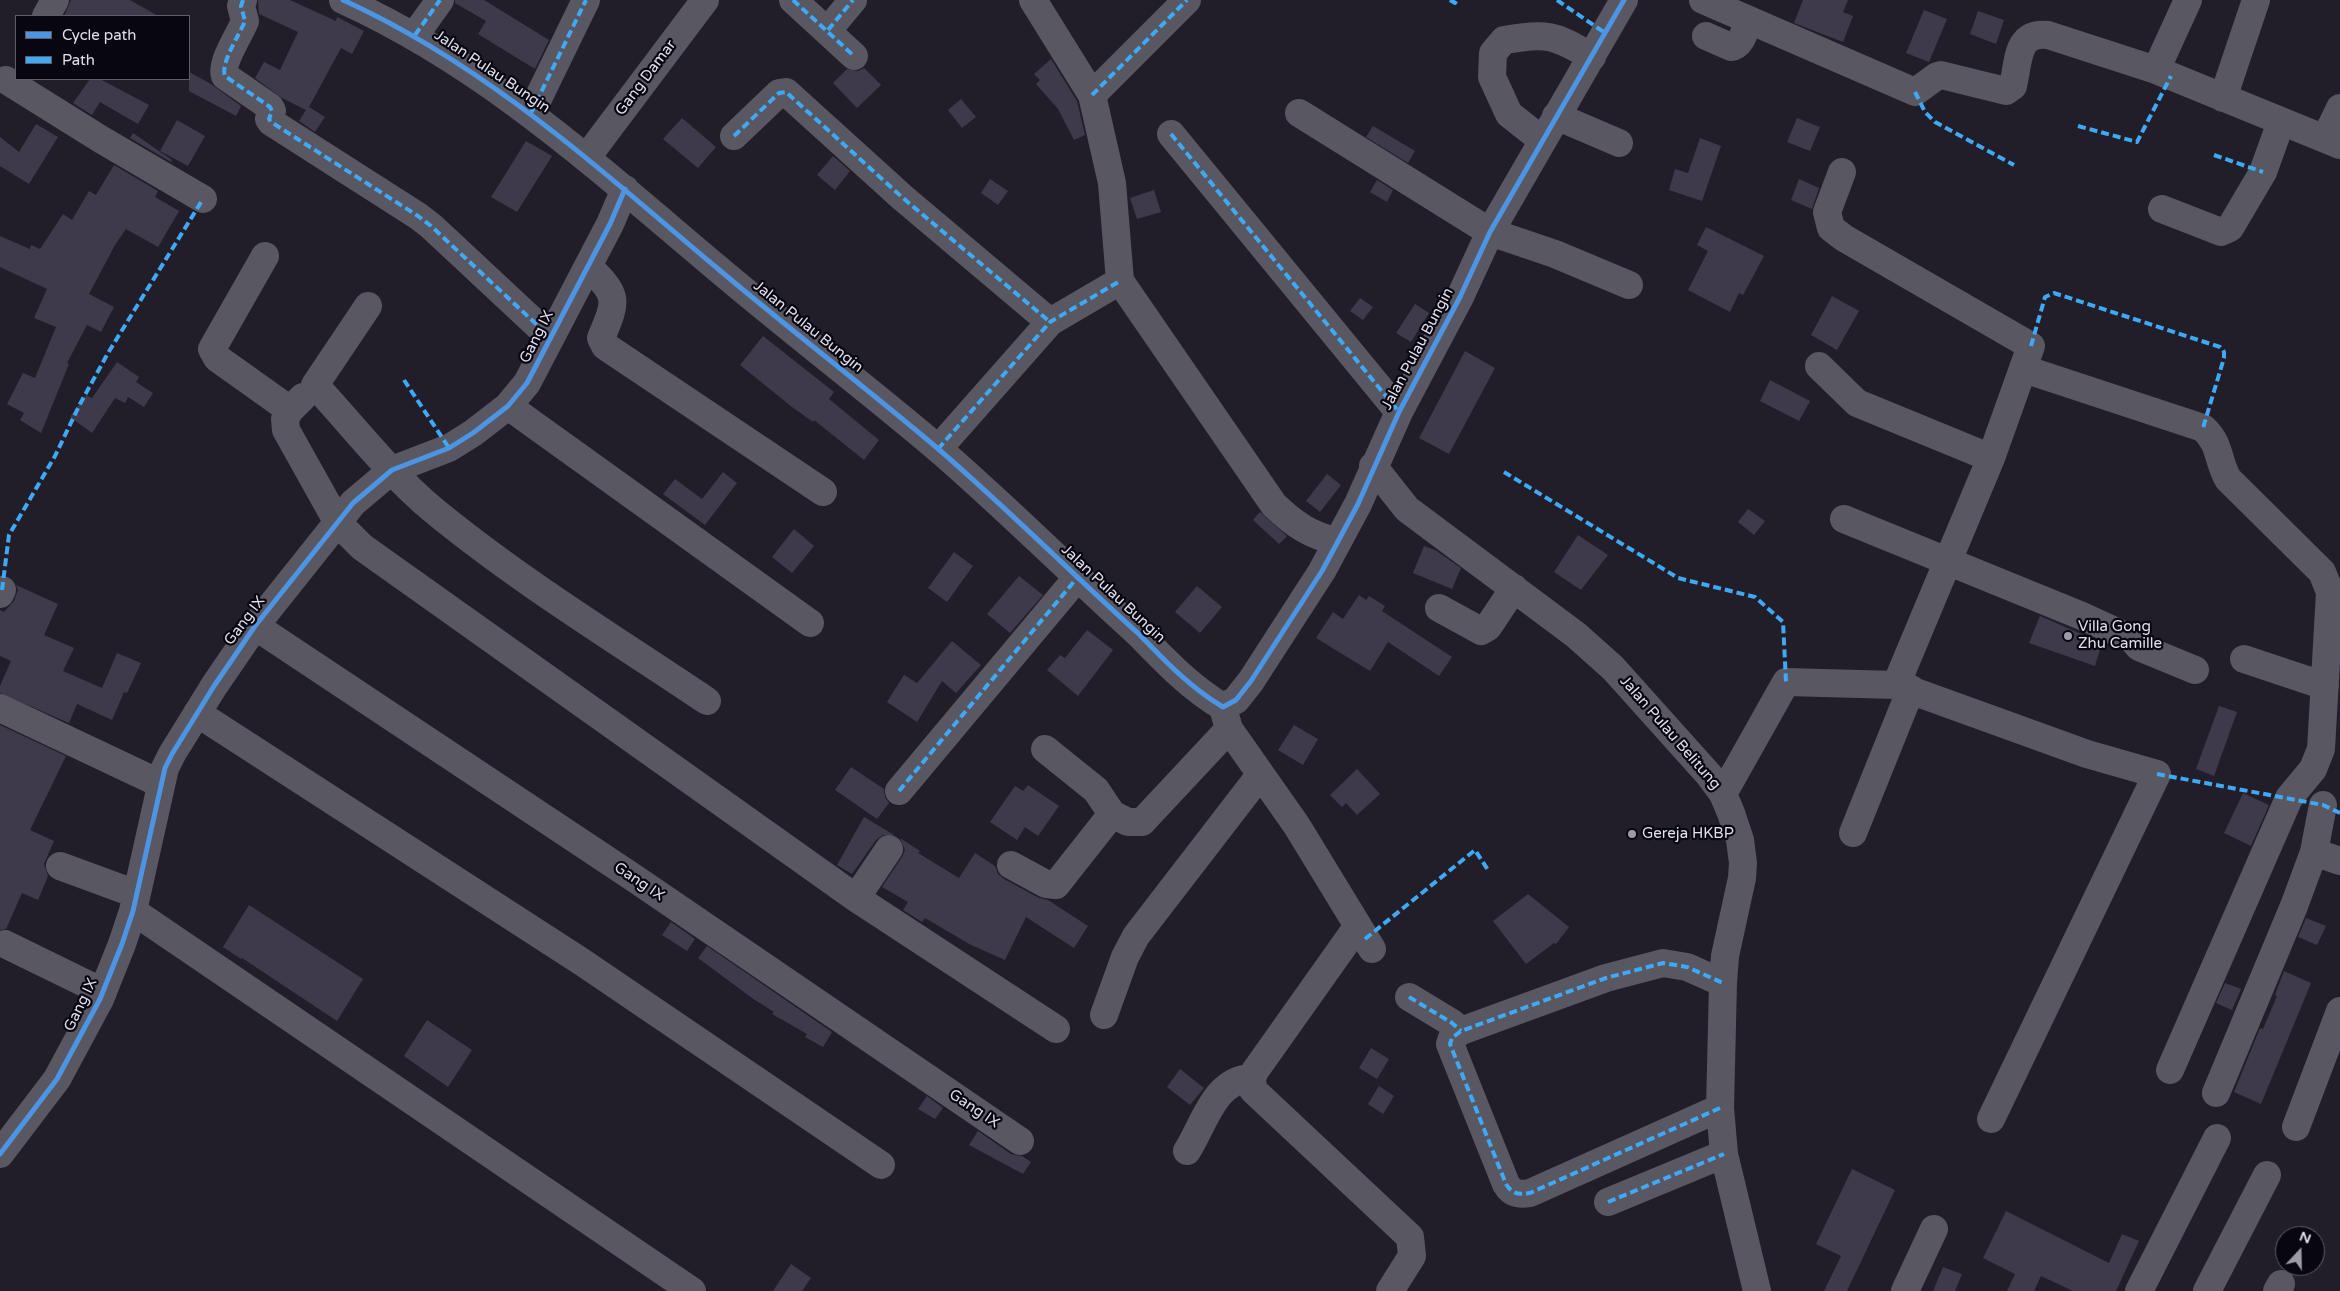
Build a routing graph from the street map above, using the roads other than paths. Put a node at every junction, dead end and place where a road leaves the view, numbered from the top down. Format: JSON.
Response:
{"nodes":[{"id":1,"x":55,"y":0,"type":"edge"},
{"id":2,"x":243,"y":0,"type":"edge"},
{"id":3,"x":343,"y":0,"type":"edge"},
{"id":4,"x":440,"y":0,"type":"edge"},
{"id":5,"x":586,"y":0,"type":"edge"},
{"id":6,"x":705,"y":0,"type":"edge"},
{"id":7,"x":793,"y":0,"type":"edge"},
{"id":8,"x":853,"y":0,"type":"edge"},
{"id":9,"x":1033,"y":0,"type":"edge"},
{"id":10,"x":1187,"y":0,"type":"edge"},
{"id":11,"x":1624,"y":0,"type":"edge"},
{"id":12,"x":1703,"y":0,"type":"edge"},
{"id":13,"x":2188,"y":0,"type":"edge"},
{"id":14,"x":2256,"y":0,"type":"edge"},
{"id":15,"x":47,"y":15,"type":"edge"},
{"id":16,"x":1749,"y":20,"type":"junction"},
{"id":17,"x":828,"y":30,"type":"junction"},
{"id":18,"x":415,"y":35,"type":"junction"},
{"id":19,"x":1706,"y":36,"type":"dead end"},
{"id":20,"x":854,"y":56,"type":"dead end"},
{"id":21,"x":1592,"y":57,"type":"junction"},
{"id":22,"x":2156,"y":70,"type":"junction"},
{"id":23,"x":7,"y":78,"type":"edge"},
{"id":24,"x":1092,"y":95,"type":"junction"},
{"id":25,"x":2223,"y":98,"type":"junction"},
{"id":26,"x":2340,"y":108,"type":"edge"},
{"id":27,"x":531,"y":113,"type":"junction"},
{"id":28,"x":1299,"y":113,"type":"dead end"},
{"id":29,"x":1556,"y":116,"type":"junction"},
{"id":30,"x":2281,"y":122,"type":"junction"},
{"id":31,"x":1171,"y":134,"type":"dead end"},
{"id":32,"x":734,"y":136,"type":"dead end"},
{"id":33,"x":1542,"y":140,"type":"junction"},
{"id":34,"x":1619,"y":142,"type":"dead end"},
{"id":35,"x":2332,"y":142,"type":"edge"},
{"id":36,"x":587,"y":157,"type":"junction"},
{"id":37,"x":1842,"y":172,"type":"dead end"},
{"id":38,"x":625,"y":189,"type":"junction"},
{"id":39,"x":204,"y":199,"type":"dead end"},
{"id":40,"x":2162,"y":209,"type":"dead end"},
{"id":41,"x":1490,"y":232,"type":"junction"},
{"id":42,"x":265,"y":256,"type":"dead end"},
{"id":43,"x":588,"y":266,"type":"junction"},
{"id":44,"x":1120,"y":281,"type":"junction"},
{"id":45,"x":1629,"y":285,"type":"dead end"},
{"id":46,"x":368,"y":306,"type":"dead end"},
{"id":47,"x":1050,"y":322,"type":"junction"},
{"id":48,"x":550,"y":337,"type":"junction"},
{"id":49,"x":1820,"y":366,"type":"dead end"},
{"id":50,"x":2024,"y":370,"type":"junction"},
{"id":51,"x":315,"y":385,"type":"junction"},
{"id":52,"x":508,"y":406,"type":"junction"},
{"id":53,"x":290,"y":410,"type":"junction"},
{"id":54,"x":1399,"y":412,"type":"junction"},
{"id":55,"x":938,"y":449,"type":"junction"},
{"id":56,"x":1991,"y":458,"type":"junction"},
{"id":57,"x":1373,"y":466,"type":"junction"},
{"id":58,"x":392,"y":470,"type":"junction"},
{"id":59,"x":823,"y":492,"type":"dead end"},
{"id":60,"x":1358,"y":504,"type":"junction"},
{"id":61,"x":1408,"y":509,"type":"junction"},
{"id":62,"x":1844,"y":519,"type":"dead end"},
{"id":63,"x":338,"y":523,"type":"junction"},
{"id":64,"x":1331,"y":553,"type":"junction"},
{"id":65,"x":1948,"y":560,"type":"junction"},
{"id":66,"x":1076,"y":578,"type":"junction"},
{"id":67,"x":1503,"y":604,"type":"junction"},
{"id":68,"x":1440,"y":608,"type":"dead end"},
{"id":69,"x":810,"y":623,"type":"dead end"},
{"id":70,"x":255,"y":626,"type":"junction"},
{"id":71,"x":2244,"y":660,"type":"dead end"},
{"id":72,"x":2195,"y":670,"type":"dead end"},
{"id":73,"x":1903,"y":687,"type":"junction"},
{"id":74,"x":708,"y":701,"type":"dead end"},
{"id":75,"x":2330,"y":702,"type":"edge"},
{"id":76,"x":0,"y":708,"type":"edge"},
{"id":77,"x":197,"y":713,"type":"junction"},
{"id":78,"x":1226,"y":718,"type":"junction"},
{"id":79,"x":1044,"y":749,"type":"dead end"},
{"id":80,"x":1260,"y":776,"type":"junction"},
{"id":81,"x":161,"y":784,"type":"junction"},
{"id":82,"x":899,"y":792,"type":"dead end"},
{"id":83,"x":1723,"y":794,"type":"junction"},
{"id":84,"x":2289,"y":798,"type":"junction"},
{"id":85,"x":2332,"y":809,"type":"edge"},
{"id":86,"x":1112,"y":814,"type":"junction"},
{"id":87,"x":1853,"y":833,"type":"dead end"},
{"id":88,"x":889,"y":849,"type":"dead end"},
{"id":89,"x":2314,"y":852,"type":"junction"},
{"id":90,"x":2340,"y":861,"type":"edge"},
{"id":91,"x":1011,"y":865,"type":"dead end"},
{"id":92,"x":60,"y":866,"type":"dead end"},
{"id":93,"x":856,"y":898,"type":"junction"},
{"id":94,"x":135,"y":903,"type":"junction"},
{"id":95,"x":1357,"y":927,"type":"junction"},
{"id":96,"x":5,"y":944,"type":"dead end"},
{"id":97,"x":1372,"y":949,"type":"dead end"},
{"id":98,"x":1723,"y":983,"type":"junction"},
{"id":99,"x":103,"y":992,"type":"junction"},
{"id":100,"x":1409,"y":997,"type":"dead end"},
{"id":101,"x":2340,"y":1011,"type":"edge"},
{"id":102,"x":1104,"y":1015,"type":"dead end"},
{"id":103,"x":1056,"y":1029,"type":"dead end"},
{"id":104,"x":1461,"y":1032,"type":"junction"},
{"id":105,"x":2170,"y":1070,"type":"dead end"},
{"id":106,"x":1252,"y":1078,"type":"junction"},
{"id":107,"x":2216,"y":1093,"type":"dead end"},
{"id":108,"x":1720,"y":1108,"type":"junction"},
{"id":109,"x":1991,"y":1119,"type":"dead end"},
{"id":110,"x":2296,"y":1127,"type":"dead end"},
{"id":111,"x":2217,"y":1138,"type":"dead end"},
{"id":112,"x":1020,"y":1141,"type":"dead end"},
{"id":113,"x":4,"y":1142,"type":"edge"},
{"id":114,"x":1187,"y":1151,"type":"dead end"},
{"id":115,"x":1724,"y":1154,"type":"junction"},
{"id":116,"x":881,"y":1165,"type":"dead end"},
{"id":117,"x":2267,"y":1175,"type":"dead end"},
{"id":118,"x":1608,"y":1202,"type":"dead end"},
{"id":119,"x":1934,"y":1229,"type":"dead end"},
{"id":120,"x":692,"y":1291,"type":"edge"},
{"id":121,"x":1390,"y":1291,"type":"edge"},
{"id":122,"x":1757,"y":1291,"type":"edge"},
{"id":123,"x":1906,"y":1291,"type":"edge"},
{"id":124,"x":2139,"y":1291,"type":"edge"},
{"id":125,"x":2207,"y":1291,"type":"edge"}],
"edges":[{"from":1,"to":15,"type":"street"},
{"from":2,"to":48,"type":"street"},
{"from":3,"to":18,"type":"street","name":"Jalan Pulau Bungin"},
{"from":4,"to":18,"type":"street"},
{"from":5,"to":27,"type":"street"},
{"from":6,"to":36,"type":"street","name":"Gang Damar"},
{"from":7,"to":17,"type":"street"},
{"from":8,"to":17,"type":"street"},
{"from":9,"to":24,"type":"street"},
{"from":10,"to":24,"type":"street"},
{"from":11,"to":21,"type":"street","name":"Jalan Pulau Bungin"},
{"from":12,"to":16,"type":"street"},
{"from":13,"to":22,"type":"street"},
{"from":14,"to":25,"type":"street"},
{"from":16,"to":19,"type":"street"},
{"from":16,"to":22,"type":"street"},
{"from":17,"to":20,"type":"street"},
{"from":18,"to":27,"type":"street","name":"Jalan Pulau Bungin"},
{"from":21,"to":29,"type":"street","name":"Jalan Pulau Bungin"},
{"from":21,"to":33,"type":"street"},
{"from":22,"to":25,"type":"street"},
{"from":23,"to":39,"type":"street"},
{"from":24,"to":44,"type":"street"},
{"from":25,"to":30,"type":"street"},
{"from":26,"to":35,"type":"street"},
{"from":27,"to":36,"type":"street","name":"Jalan Pulau Bungin"},
{"from":28,"to":41,"type":"street"},
{"from":29,"to":33,"type":"street","name":"Jalan Pulau Bungin"},
{"from":29,"to":34,"type":"street"},
{"from":30,"to":35,"type":"street"},
{"from":30,"to":40,"type":"street"},
{"from":31,"to":54,"type":"street"},
{"from":32,"to":47,"type":"street"},
{"from":33,"to":41,"type":"street","name":"Jalan Pulau Bungin"},
{"from":36,"to":38,"type":"street","name":"Jalan Pulau Bungin"},
{"from":37,"to":50,"type":"street"},
{"from":38,"to":43,"type":"street","name":"Gang IX"},
{"from":38,"to":55,"type":"street","name":"Jalan Pulau Bungin"},
{"from":41,"to":45,"type":"street"},
{"from":41,"to":54,"type":"street","name":"Jalan Pulau Bungin"},
{"from":42,"to":53,"type":"street"},
{"from":43,"to":48,"type":"street","name":"Gang IX"},
{"from":43,"to":59,"type":"street"},
{"from":44,"to":47,"type":"street"},
{"from":44,"to":64,"type":"street"},
{"from":46,"to":51,"type":"street"},
{"from":47,"to":55,"type":"street"},
{"from":48,"to":52,"type":"street","name":"Gang IX"},
{"from":49,"to":56,"type":"street"},
{"from":50,"to":56,"type":"street"},
{"from":50,"to":75,"type":"street"},
{"from":51,"to":53,"type":"street"},
{"from":51,"to":58,"type":"street"},
{"from":52,"to":58,"type":"street","name":"Gang IX"},
{"from":52,"to":69,"type":"street"},
{"from":53,"to":63,"type":"street"},
{"from":54,"to":57,"type":"street","name":"Jalan Pulau Bungin"},
{"from":55,"to":66,"type":"street","name":"Jalan Pulau Bungin"},
{"from":56,"to":65,"type":"street"},
{"from":57,"to":60,"type":"street","name":"Jalan Pulau Bungin"},
{"from":57,"to":61,"type":"street","name":"Jalan Pulau Belitung"},
{"from":58,"to":63,"type":"street","name":"Gang IX"},
{"from":58,"to":74,"type":"street"},
{"from":60,"to":61,"type":"street"},
{"from":60,"to":64,"type":"street","name":"Jalan Pulau Bungin"},
{"from":61,"to":67,"type":"street","name":"Jalan Pulau Belitung"},
{"from":62,"to":65,"type":"street"},
{"from":63,"to":70,"type":"street","name":"Gang IX"},
{"from":63,"to":93,"type":"street"},
{"from":64,"to":78,"type":"street","name":"Jalan Pulau Bungin"},
{"from":65,"to":72,"type":"street"},
{"from":65,"to":73,"type":"street"},
{"from":66,"to":78,"type":"street","name":"Jalan Pulau Bungin"},
{"from":66,"to":82,"type":"street"},
{"from":67,"to":68,"type":"street"},
{"from":67,"to":83,"type":"street","name":"Jalan Pulau Belitung"},
{"from":70,"to":77,"type":"street","name":"Gang IX"},
{"from":70,"to":112,"type":"street","name":"Gang IX"},
{"from":71,"to":75,"type":"street"},
{"from":73,"to":83,"type":"street"},
{"from":73,"to":87,"type":"street"},
{"from":73,"to":109,"type":"street"},
{"from":75,"to":84,"type":"street"},
{"from":76,"to":81,"type":"street"},
{"from":77,"to":81,"type":"street","name":"Gang IX"},
{"from":77,"to":116,"type":"street"},
{"from":78,"to":80,"type":"street"},
{"from":78,"to":86,"type":"street"},
{"from":79,"to":86,"type":"street"},
{"from":80,"to":95,"type":"street"},
{"from":80,"to":102,"type":"street"},
{"from":81,"to":94,"type":"street","name":"Gang IX"},
{"from":83,"to":98,"type":"street","name":"Jalan Pulau Belitung"},
{"from":84,"to":85,"type":"street"},
{"from":84,"to":105,"type":"street"},
{"from":85,"to":89,"type":"street"},
{"from":86,"to":91,"type":"street"},
{"from":88,"to":93,"type":"street"},
{"from":89,"to":90,"type":"street"},
{"from":89,"to":107,"type":"street"},
{"from":92,"to":94,"type":"street"},
{"from":93,"to":103,"type":"street"},
{"from":94,"to":99,"type":"street","name":"Gang IX"},
{"from":94,"to":120,"type":"street"},
{"from":95,"to":97,"type":"street"},
{"from":95,"to":106,"type":"street"},
{"from":96,"to":99,"type":"street"},
{"from":98,"to":104,"type":"street"},
{"from":98,"to":108,"type":"street","name":"Jalan Pulau Belitung"},
{"from":99,"to":113,"type":"street","name":"Gang IX"},
{"from":100,"to":104,"type":"street"},
{"from":101,"to":110,"type":"street"},
{"from":104,"to":108,"type":"street"},
{"from":106,"to":114,"type":"street"},
{"from":106,"to":121,"type":"street"},
{"from":108,"to":115,"type":"street","name":"Jalan Pulau Belitung"},
{"from":111,"to":124,"type":"street"},
{"from":115,"to":118,"type":"street"},
{"from":115,"to":122,"type":"street","name":"Jalan Pulau Belitung"},
{"from":117,"to":125,"type":"street"},
{"from":119,"to":123,"type":"street"}]}
